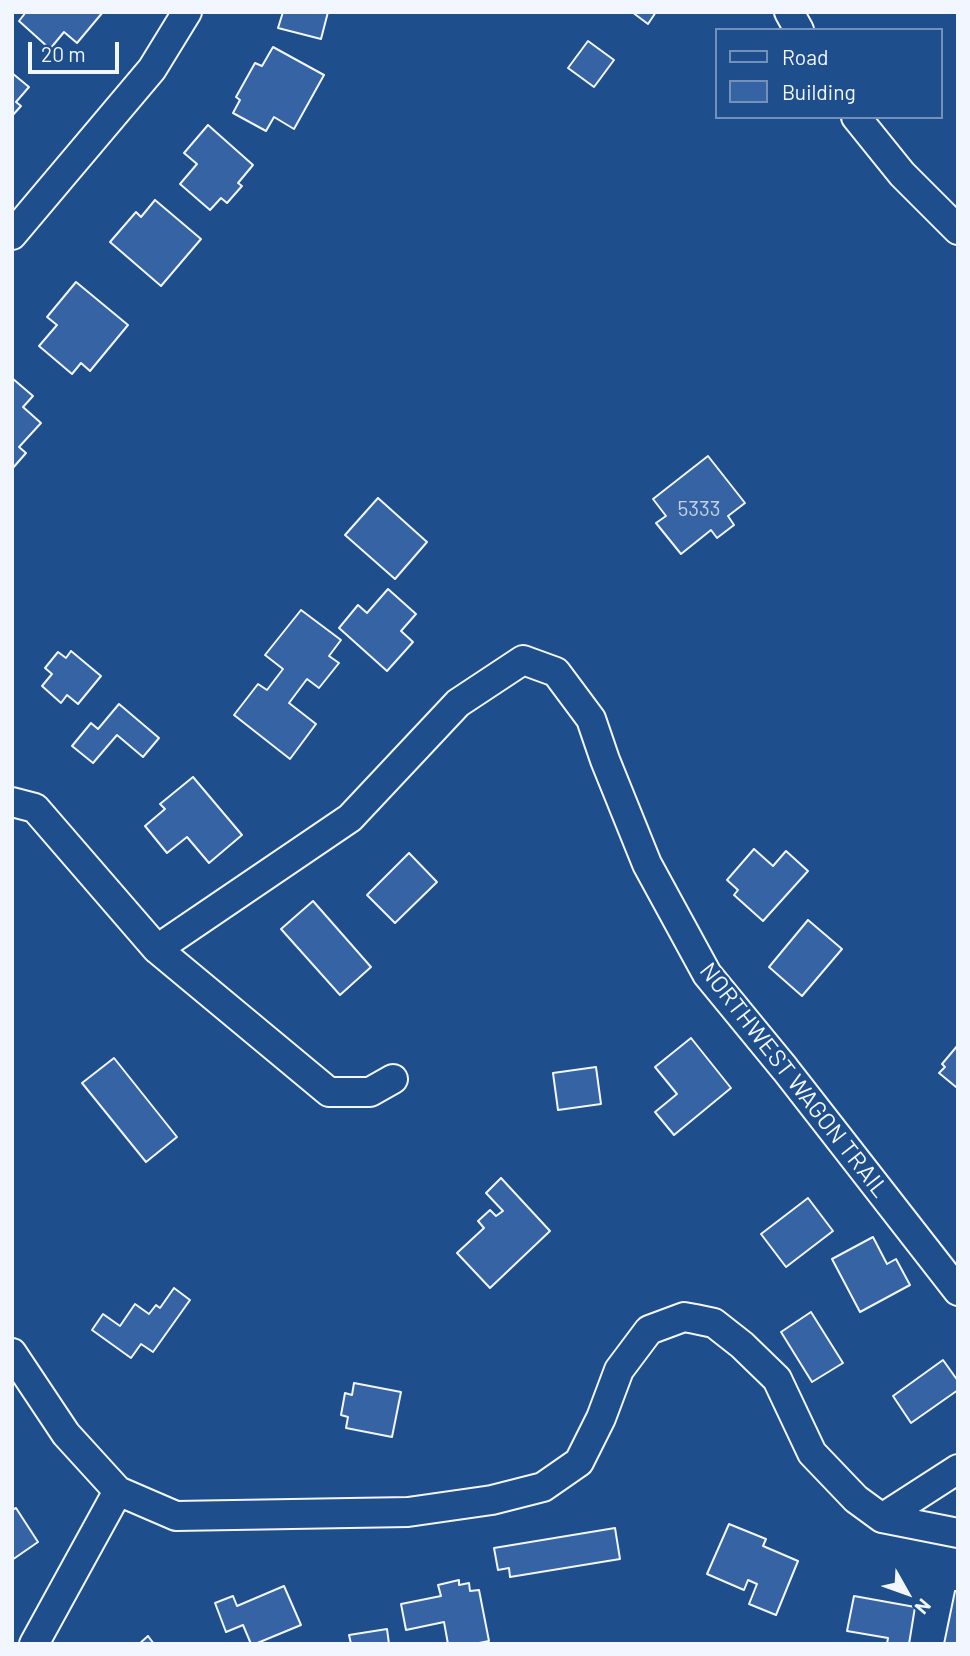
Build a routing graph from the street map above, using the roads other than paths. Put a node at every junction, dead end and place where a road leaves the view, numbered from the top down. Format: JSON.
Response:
{"nodes":[{"id":1,"x":187,"y":12,"type":"edge"},
{"id":2,"x":789,"y":12,"type":"edge"},
{"id":3,"x":798,"y":28,"type":"edge"},
{"id":4,"x":858,"y":119,"type":"edge"},
{"id":5,"x":958,"y":230,"type":"edge"},
{"id":6,"x":12,"y":235,"type":"edge"},
{"id":7,"x":12,"y":802,"type":"edge"},
{"id":8,"x":156,"y":949,"type":"junction"},
{"id":9,"x":393,"y":1079,"type":"dead end"},
{"id":10,"x":958,"y":1291,"type":"edge"},
{"id":11,"x":12,"y":1353,"type":"edge"},
{"id":12,"x":958,"y":1469,"type":"edge"},
{"id":13,"x":118,"y":1491,"type":"junction"},
{"id":14,"x":882,"y":1518,"type":"junction"},
{"id":15,"x":958,"y":1533,"type":"edge"},
{"id":16,"x":34,"y":1644,"type":"edge"}],
"edges":[{"from":1,"to":6,"type":"street"},
{"from":2,"to":3,"type":"street"},
{"from":4,"to":5,"type":"street"},
{"from":7,"to":8,"type":"street"},
{"from":8,"to":9,"type":"street"},
{"from":8,"to":10,"type":"street","name":"NORTHWEST WAGON TRAIL"},
{"from":11,"to":13,"type":"street"},
{"from":12,"to":14,"type":"street"},
{"from":13,"to":14,"type":"street"},
{"from":13,"to":16,"type":"street"},
{"from":14,"to":15,"type":"street"}]}
